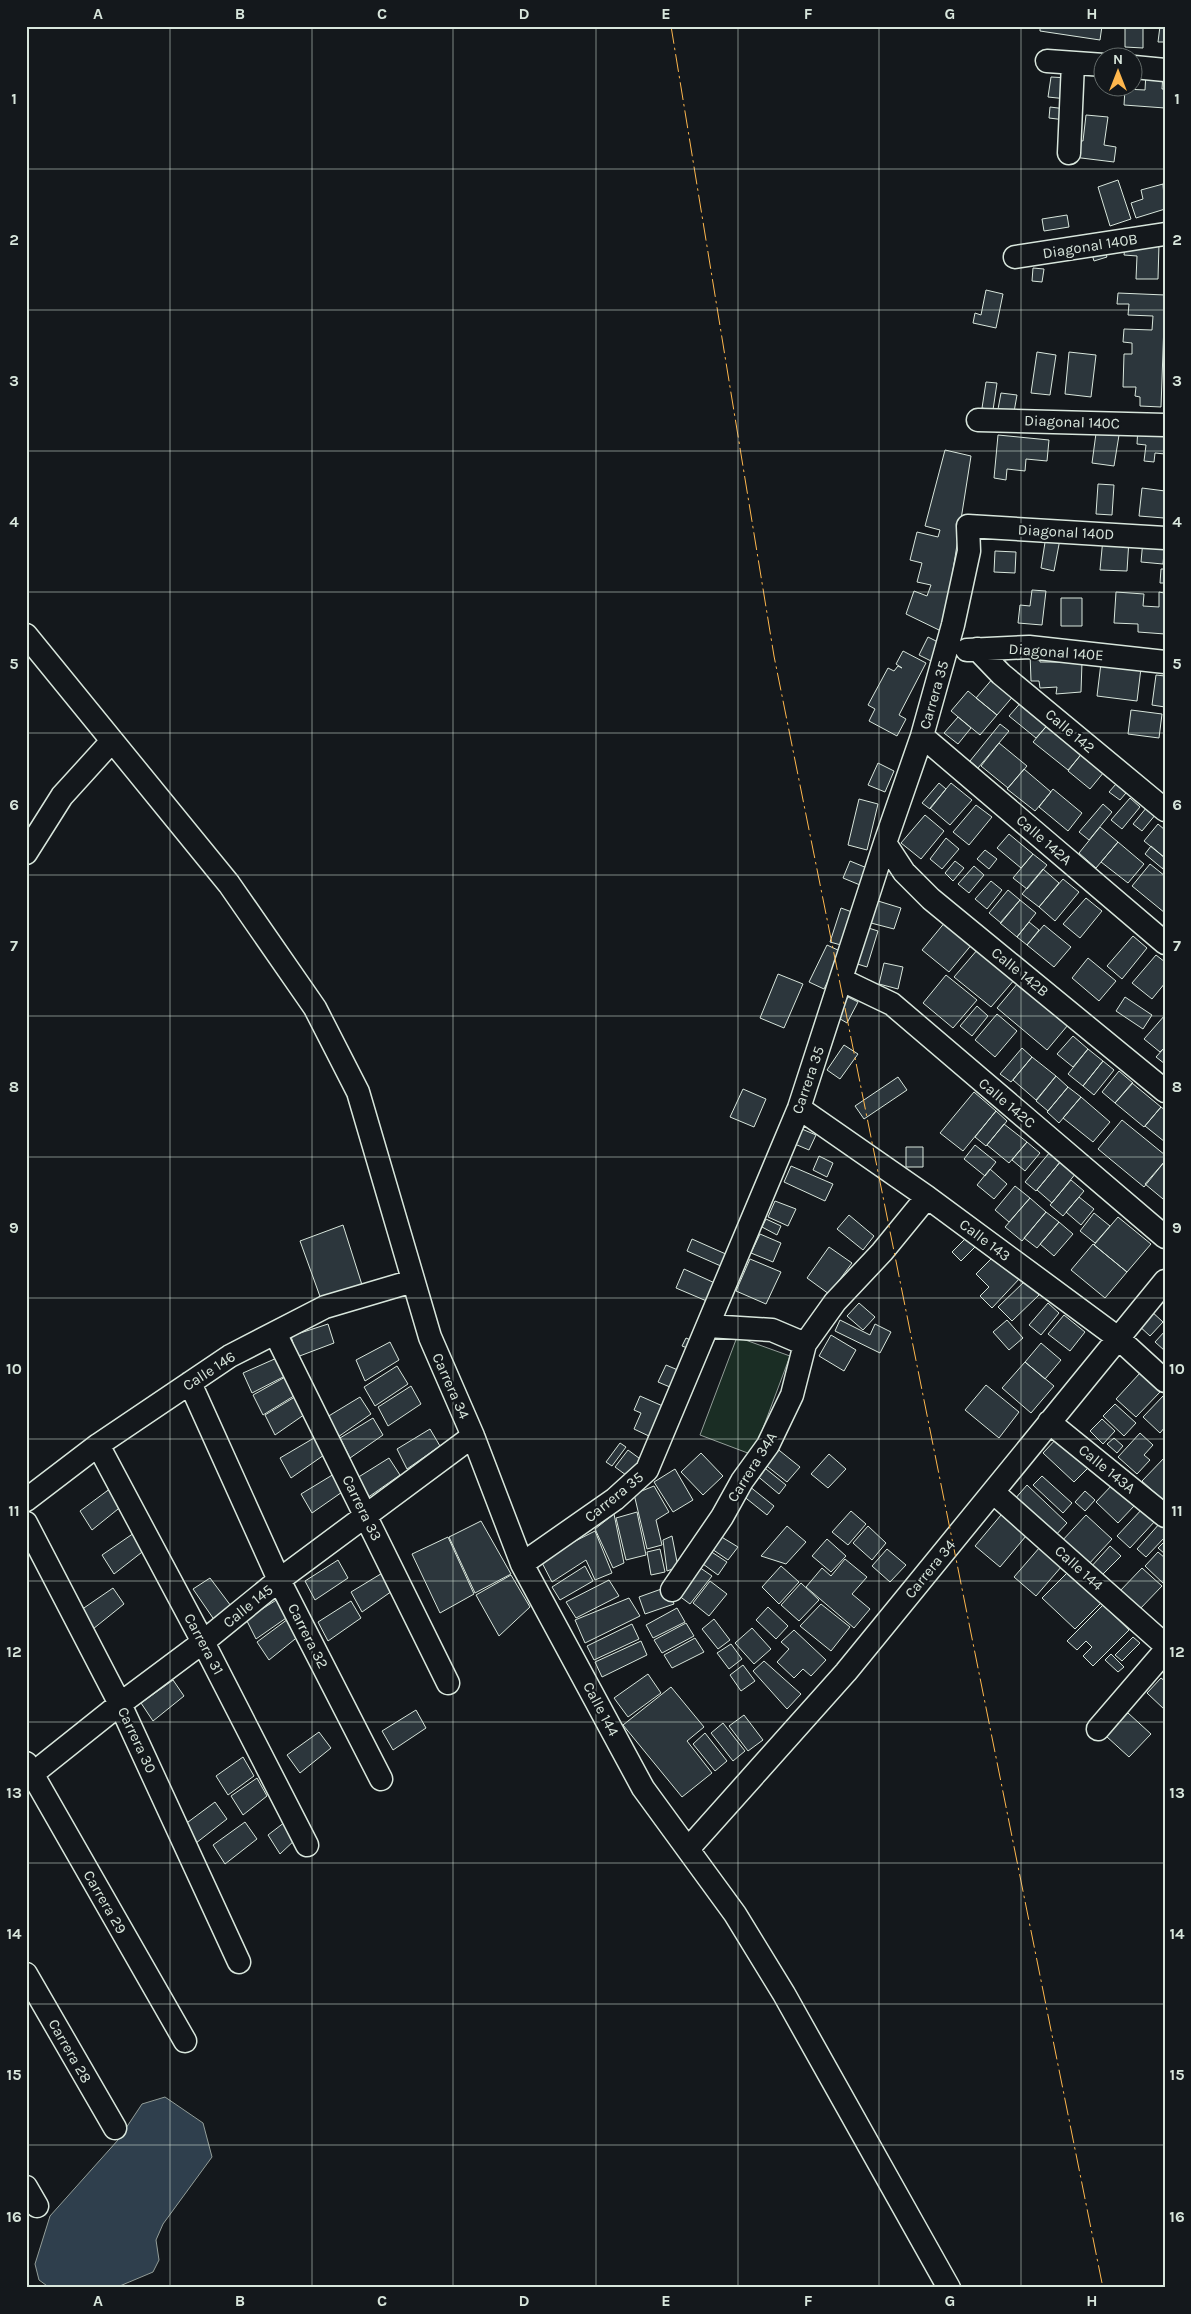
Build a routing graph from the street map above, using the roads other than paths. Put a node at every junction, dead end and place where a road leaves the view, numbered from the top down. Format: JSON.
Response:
{"nodes":[{"id":1,"x":1047,"y":61,"type":"dead end"},
{"id":2,"x":1073,"y":63,"type":"junction"},
{"id":3,"x":1094,"y":64,"type":"edge"},
{"id":4,"x":1144,"y":68,"type":"edge"},
{"id":5,"x":1165,"y":70,"type":"edge"},
{"id":6,"x":1068,"y":152,"type":"dead end"},
{"id":7,"x":1165,"y":234,"type":"edge"},
{"id":8,"x":1015,"y":257,"type":"dead end"},
{"id":9,"x":1165,"y":414,"type":"edge"},
{"id":10,"x":978,"y":420,"type":"dead end"},
{"id":11,"x":1165,"y":425,"type":"edge"},
{"id":12,"x":968,"y":526,"type":"joint"},
{"id":13,"x":1165,"y":538,"type":"edge"},
{"id":14,"x":26,"y":634,"type":"edge"},
{"id":15,"x":977,"y":649,"type":"junction"},
{"id":16,"x":946,"y":651,"type":"junction"},
{"id":17,"x":1165,"y":662,"type":"edge"},
{"id":18,"x":922,"y":736,"type":"junction"},
{"id":19,"x":112,"y":741,"type":"junction"},
{"id":20,"x":1165,"y":810,"type":"edge"},
{"id":21,"x":885,"y":843,"type":"junction"},
{"id":22,"x":26,"y":853,"type":"edge"},
{"id":23,"x":1165,"y":944,"type":"edge"},
{"id":24,"x":842,"y":980,"type":"junction"},
{"id":25,"x":1165,"y":1091,"type":"edge"},
{"id":26,"x":799,"y":1108,"type":"junction"},
{"id":27,"x":927,"y":1197,"type":"junction"},
{"id":28,"x":1165,"y":1237,"type":"edge"},
{"id":29,"x":413,"y":1281,"type":"junction"},
{"id":30,"x":1165,"y":1281,"type":"edge"},
{"id":31,"x":708,"y":1326,"type":"junction"},
{"id":32,"x":275,"y":1333,"type":"junction"},
{"id":33,"x":1118,"y":1338,"type":"junction"},
{"id":34,"x":805,"y":1344,"type":"junction"},
{"id":35,"x":1165,"y":1381,"type":"edge"},
{"id":36,"x":190,"y":1383,"type":"junction"},
{"id":37,"x":1049,"y":1422,"type":"junction"},
{"id":38,"x":473,"y":1436,"type":"junction"},
{"id":39,"x":98,"y":1445,"type":"junction"},
{"id":40,"x":993,"y":1492,"type":"junction"},
{"id":41,"x":26,"y":1500,"type":"edge"},
{"id":42,"x":366,"y":1516,"type":"junction"},
{"id":43,"x":1165,"y":1516,"type":"edge"},
{"id":44,"x":26,"y":1523,"type":"edge"},
{"id":45,"x":522,"y":1564,"type":"junction"},
{"id":46,"x":279,"y":1580,"type":"junction"},
{"id":47,"x":672,"y":1590,"type":"dead end"},
{"id":48,"x":203,"y":1642,"type":"junction"},
{"id":49,"x":1165,"y":1645,"type":"edge"},
{"id":50,"x":1165,"y":1651,"type":"edge"},
{"id":51,"x":448,"y":1683,"type":"dead end"},
{"id":52,"x":120,"y":1704,"type":"junction"},
{"id":53,"x":1098,"y":1729,"type":"dead end"},
{"id":54,"x":28,"y":1772,"type":"edge"},
{"id":55,"x":381,"y":1779,"type":"dead end"},
{"id":56,"x":307,"y":1845,"type":"dead end"},
{"id":57,"x":688,"y":1849,"type":"junction"},
{"id":58,"x":240,"y":1962,"type":"dead end"},
{"id":59,"x":26,"y":1974,"type":"edge"},
{"id":60,"x":185,"y":2041,"type":"dead end"},
{"id":61,"x":115,"y":2128,"type":"dead end"},
{"id":62,"x":949,"y":2288,"type":"edge"}],
"edges":[{"from":1,"to":2,"type":"street"},
{"from":2,"to":3,"type":"street"},
{"from":2,"to":6,"type":"street"},
{"from":4,"to":5,"type":"street"},
{"from":7,"to":8,"type":"street","name":"Diagonal 140B"},
{"from":9,"to":11,"type":"street"},
{"from":10,"to":11,"type":"street","name":"Diagonal 140C"},
{"from":12,"to":13,"type":"street","name":"Diagonal 140D"},
{"from":12,"to":16,"type":"street","name":"Carrera 35"},
{"from":14,"to":19,"type":"street","name":"Carrera 34"},
{"from":15,"to":16,"type":"street","name":"Diagonal 140E"},
{"from":15,"to":17,"type":"street","name":"Diagonal 140E"},
{"from":15,"to":20,"type":"street","name":"Calle 142"},
{"from":16,"to":18,"type":"street","name":"Carrera 35"},
{"from":18,"to":21,"type":"street","name":"Carrera 35"},
{"from":18,"to":23,"type":"street","name":"Calle 142A"},
{"from":19,"to":22,"type":"street"},
{"from":19,"to":29,"type":"street","name":"Carrera 34"},
{"from":21,"to":24,"type":"street","name":"Carrera 35"},
{"from":21,"to":25,"type":"street","name":"Calle 142B"},
{"from":24,"to":26,"type":"street","name":"Carrera 35"},
{"from":24,"to":28,"type":"street","name":"Calle 142C"},
{"from":26,"to":27,"type":"street","name":"Calle 143"},
{"from":26,"to":31,"type":"street","name":"Carrera 35"},
{"from":27,"to":33,"type":"street","name":"Calle 143"},
{"from":27,"to":34,"type":"street","name":"Carrera 34A"},
{"from":29,"to":32,"type":"street","name":"Calle 146"},
{"from":29,"to":38,"type":"street","name":"Carrera 34"},
{"from":30,"to":33,"type":"street","name":"Carrera 34"},
{"from":31,"to":34,"type":"street"},
{"from":31,"to":45,"type":"street","name":"Carrera 35"},
{"from":32,"to":36,"type":"street","name":"Calle 146"},
{"from":32,"to":42,"type":"street","name":"Carrera 33"},
{"from":33,"to":35,"type":"street","name":"Calle 143"},
{"from":33,"to":37,"type":"street","name":"Carrera 34"},
{"from":34,"to":47,"type":"street","name":"Carrera 34A"},
{"from":36,"to":39,"type":"street","name":"Calle 146"},
{"from":36,"to":46,"type":"street","name":"Carrera 32"},
{"from":37,"to":40,"type":"street","name":"Carrera 34"},
{"from":37,"to":43,"type":"street","name":"Calle 143A"},
{"from":38,"to":42,"type":"street","name":"Calle 145"},
{"from":38,"to":45,"type":"street","name":"Carrera 34"},
{"from":39,"to":41,"type":"street","name":"Calle 146"},
{"from":39,"to":48,"type":"street","name":"Carrera 31"},
{"from":40,"to":49,"type":"street","name":"Calle 144"},
{"from":40,"to":57,"type":"street","name":"Carrera 34"},
{"from":42,"to":46,"type":"street","name":"Calle 145"},
{"from":42,"to":51,"type":"street","name":"Carrera 33"},
{"from":44,"to":52,"type":"street","name":"Carrera 30"},
{"from":45,"to":57,"type":"street","name":"Calle 144"},
{"from":46,"to":48,"type":"street","name":"Calle 145"},
{"from":46,"to":55,"type":"street","name":"Carrera 32"},
{"from":48,"to":52,"type":"street","name":"Calle 145"},
{"from":48,"to":56,"type":"street","name":"Carrera 31"},
{"from":50,"to":53,"type":"street"},
{"from":52,"to":54,"type":"street","name":"Calle 145"},
{"from":52,"to":58,"type":"street","name":"Carrera 30"},
{"from":54,"to":60,"type":"street","name":"Carrera 29"},
{"from":57,"to":62,"type":"street","name":"Calle 144"},
{"from":59,"to":61,"type":"street","name":"Carrera 28"}]}
